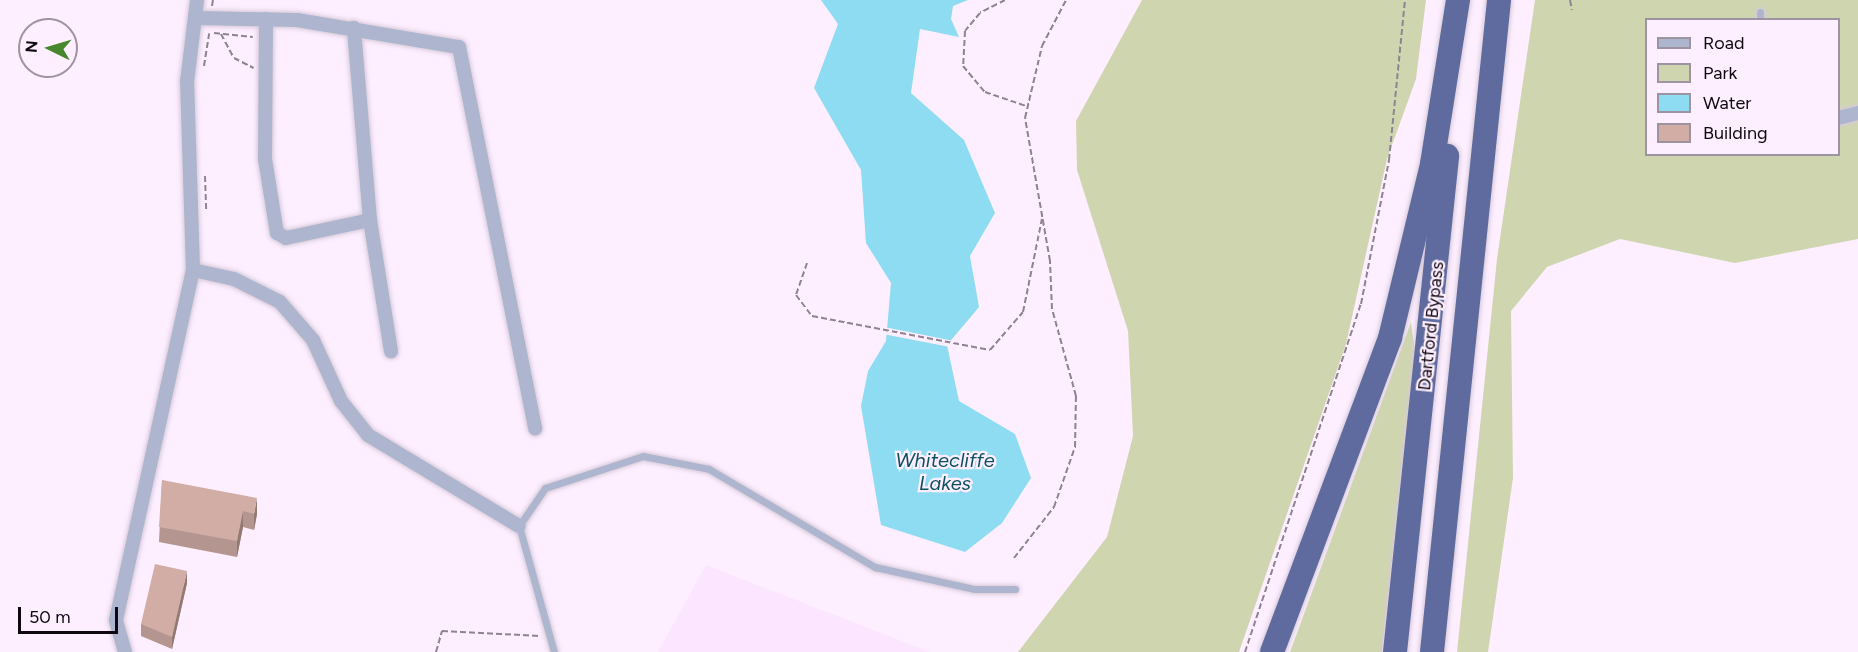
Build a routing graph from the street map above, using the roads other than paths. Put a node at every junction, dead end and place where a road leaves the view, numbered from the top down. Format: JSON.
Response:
{"nodes":[{"id":1,"x":197,"y":0,"type":"edge"},
{"id":2,"x":1460,"y":0,"type":"edge"},
{"id":3,"x":1499,"y":0,"type":"edge"},
{"id":4,"x":203,"y":18,"type":"junction"},
{"id":5,"x":266,"y":20,"type":"junction"},
{"id":6,"x":354,"y":28,"type":"junction"},
{"id":7,"x":1858,"y":113,"type":"edge"},
{"id":8,"x":1840,"y":118,"type":"edge"},
{"id":9,"x":370,"y":220,"type":"junction"},
{"id":10,"x":193,"y":270,"type":"junction"},
{"id":11,"x":391,"y":351,"type":"dead end"},
{"id":12,"x":535,"y":428,"type":"dead end"},
{"id":13,"x":519,"y":526,"type":"junction"},
{"id":14,"x":1015,"y":589,"type":"dead end"},
{"id":15,"x":125,"y":652,"type":"edge"},
{"id":16,"x":554,"y":652,"type":"edge"},
{"id":17,"x":1272,"y":652,"type":"edge"},
{"id":18,"x":1395,"y":652,"type":"edge"},
{"id":19,"x":1432,"y":652,"type":"edge"}],
"edges":[{"from":1,"to":4,"type":"street"},
{"from":2,"to":17,"type":"highway"},
{"from":2,"to":18,"type":"highway","name":"Dartford Bypass"},
{"from":3,"to":19,"type":"highway","name":"Dartford Bypass"},
{"from":4,"to":5,"type":"street"},
{"from":4,"to":10,"type":"street"},
{"from":5,"to":6,"type":"street"},
{"from":5,"to":9,"type":"street"},
{"from":6,"to":9,"type":"street"},
{"from":6,"to":12,"type":"street"},
{"from":7,"to":8,"type":"street"},
{"from":9,"to":11,"type":"street"},
{"from":10,"to":13,"type":"street"},
{"from":10,"to":15,"type":"street"},
{"from":13,"to":14,"type":"lane"},
{"from":13,"to":16,"type":"lane"}]}
